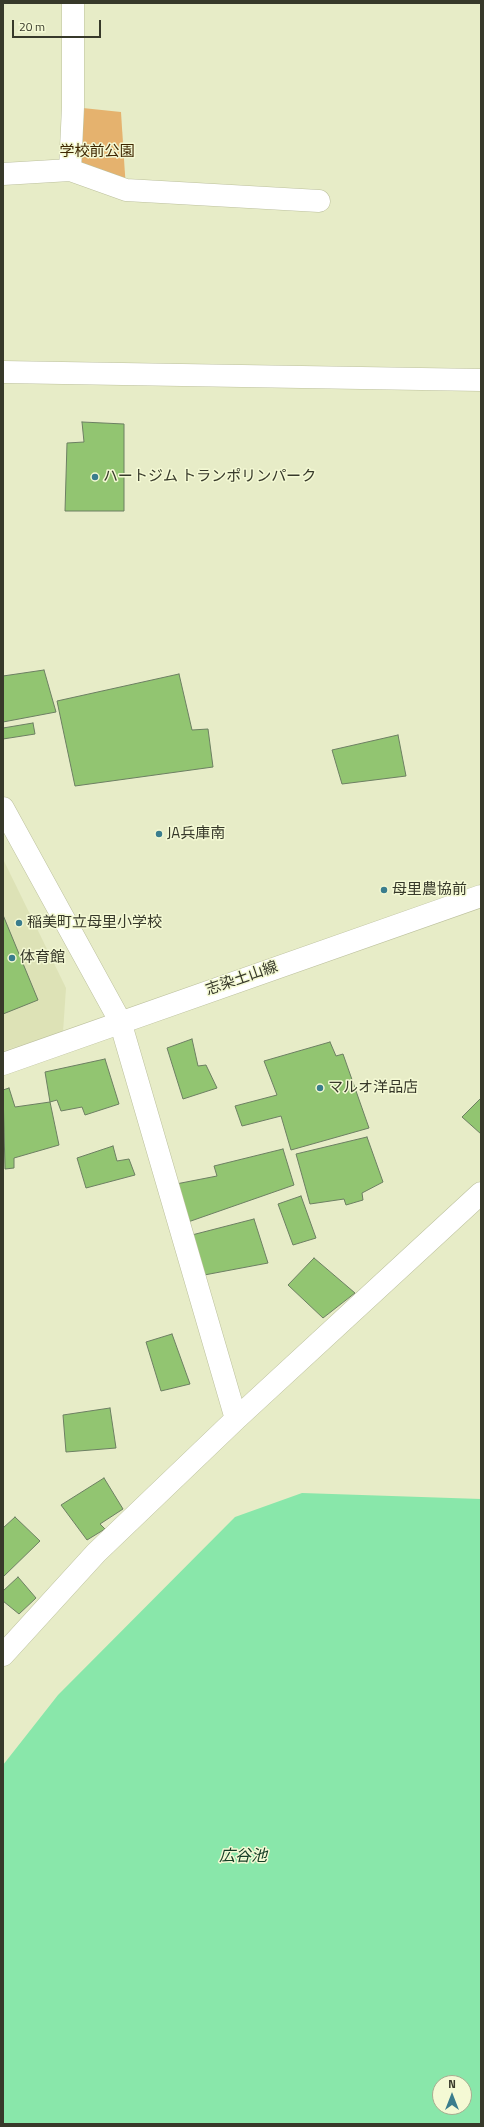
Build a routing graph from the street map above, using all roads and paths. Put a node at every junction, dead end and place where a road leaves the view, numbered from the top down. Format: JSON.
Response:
{"nodes":[{"id":1,"x":73,"y":3,"type":"edge"},
{"id":2,"x":70,"y":170,"type":"junction"},
{"id":3,"x":3,"y":174,"type":"edge"},
{"id":4,"x":319,"y":201,"type":"dead end"},
{"id":5,"x":3,"y":372,"type":"edge"},
{"id":6,"x":481,"y":380,"type":"edge"},
{"id":7,"x":3,"y":808,"type":"edge"},
{"id":8,"x":481,"y":896,"type":"edge"},
{"id":9,"x":120,"y":1021,"type":"junction"},
{"id":10,"x":3,"y":1064,"type":"edge"},
{"id":11,"x":481,"y":1193,"type":"edge"},
{"id":12,"x":236,"y":1419,"type":"junction"},
{"id":13,"x":3,"y":1655,"type":"edge"}],
"edges":[{"from":1,"to":2,"type":"street"},
{"from":2,"to":3,"type":"street"},
{"from":2,"to":4,"type":"street"},
{"from":5,"to":6,"type":"street"},
{"from":7,"to":9,"type":"street"},
{"from":8,"to":9,"type":"street","name":"志染土山線"},
{"from":9,"to":10,"type":"street","name":"志染土山線"},
{"from":9,"to":12,"type":"street"},
{"from":11,"to":12,"type":"street"},
{"from":12,"to":13,"type":"street"}]}
